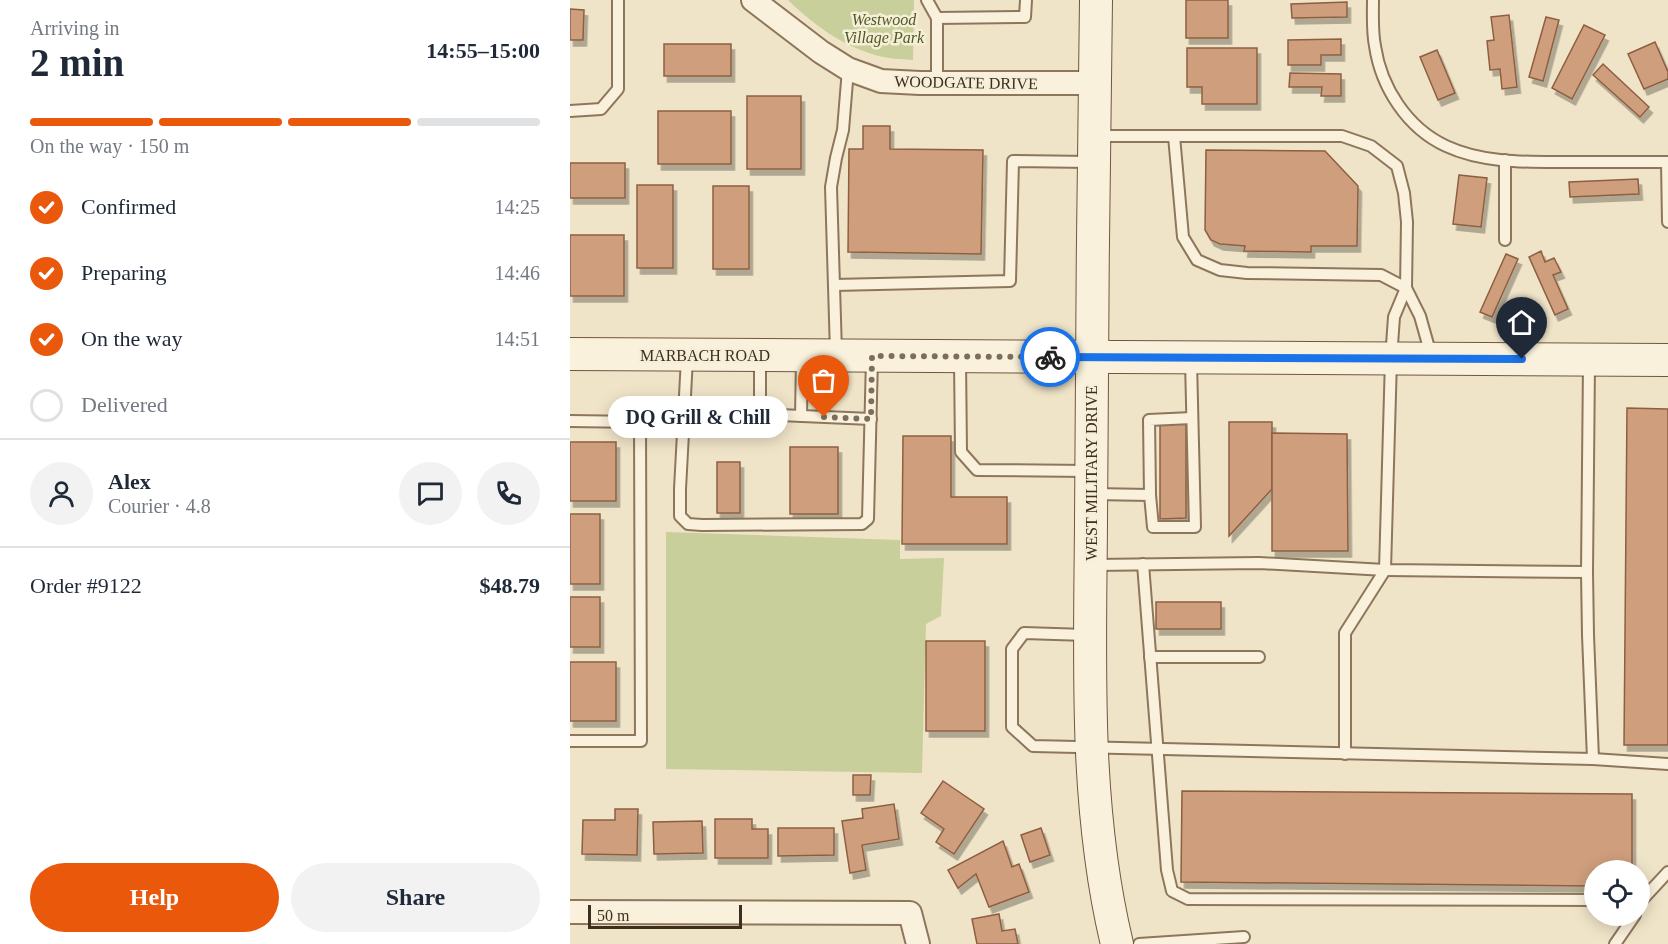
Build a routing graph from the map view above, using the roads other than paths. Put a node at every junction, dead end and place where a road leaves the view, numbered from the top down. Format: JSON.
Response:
{"nodes":[{"id":1,"x":618,"y":0,"type":"edge"},
{"id":2,"x":753,"y":0,"type":"edge"},
{"id":3,"x":927,"y":0,"type":"edge"},
{"id":4,"x":1026,"y":0,"type":"edge"},
{"id":5,"x":1096,"y":0,"type":"edge"},
{"id":6,"x":1374,"y":0,"type":"edge"},
{"id":7,"x":937,"y":18,"type":"junction"},
{"id":8,"x":848,"y":69,"type":"junction"},
{"id":9,"x":937,"y":83,"type":"junction"},
{"id":10,"x":1094,"y":83,"type":"junction"},
{"id":11,"x":570,"y":111,"type":"edge"},
{"id":12,"x":1174,"y":136,"type":"junction"},
{"id":13,"x":1094,"y":149,"type":"junction"},
{"id":14,"x":1505,"y":160,"type":"junction"},
{"id":15,"x":1668,"y":162,"type":"edge"},
{"id":16,"x":1668,"y":222,"type":"edge"},
{"id":17,"x":1505,"y":240,"type":"dead end"},
{"id":18,"x":834,"y":285,"type":"junction"},
{"id":19,"x":1406,"y":288,"type":"junction"},
{"id":20,"x":570,"y":354,"type":"edge"},
{"id":21,"x":687,"y":355,"type":"junction"},
{"id":22,"x":760,"y":355,"type":"junction"},
{"id":23,"x":802,"y":355,"type":"junction"},
{"id":24,"x":836,"y":355,"type":"junction"},
{"id":25,"x":872,"y":356,"type":"junction"},
{"id":26,"x":960,"y":356,"type":"junction"},
{"id":27,"x":1091,"y":357,"type":"junction"},
{"id":28,"x":1191,"y":357,"type":"junction"},
{"id":29,"x":1391,"y":359,"type":"junction"},
{"id":30,"x":1433,"y":359,"type":"junction"},
{"id":31,"x":1589,"y":359,"type":"junction"},
{"id":32,"x":1668,"y":360,"type":"edge"},
{"id":33,"x":684,"y":411,"type":"junction"},
{"id":34,"x":760,"y":414,"type":"junction"},
{"id":35,"x":801,"y":416,"type":"junction"},
{"id":36,"x":1192,"y":418,"type":"junction"},
{"id":37,"x":871,"y":419,"type":"junction"},
{"id":38,"x":570,"y":421,"type":"edge"},
{"id":39,"x":1091,"y":482,"type":"junction"},
{"id":40,"x":1150,"y":495,"type":"junction"},
{"id":41,"x":1143,"y":564,"type":"junction"},
{"id":42,"x":1091,"y":565,"type":"junction"},
{"id":43,"x":1385,"y":570,"type":"junction"},
{"id":44,"x":1587,"y":572,"type":"junction"},
{"id":45,"x":1090,"y":635,"type":"junction"},
{"id":46,"x":1150,"y":657,"type":"junction"},
{"id":47,"x":1259,"y":657,"type":"dead end"},
{"id":48,"x":570,"y":741,"type":"edge"},
{"id":49,"x":1093,"y":748,"type":"junction"},
{"id":50,"x":1157,"y":750,"type":"junction"},
{"id":51,"x":1345,"y":754,"type":"junction"},
{"id":52,"x":1593,"y":759,"type":"junction"},
{"id":53,"x":1668,"y":764,"type":"edge"},
{"id":54,"x":1668,"y":872,"type":"edge"},
{"id":55,"x":1650,"y":891,"type":"edge"},
{"id":56,"x":1584,"y":900,"type":"edge"},
{"id":57,"x":570,"y":912,"type":"edge"},
{"id":58,"x":1627,"y":926,"type":"edge"},
{"id":59,"x":1244,"y":937,"type":"dead end"},
{"id":60,"x":918,"y":944,"type":"edge"},
{"id":61,"x":1117,"y":944,"type":"edge"},
{"id":62,"x":1139,"y":944,"type":"edge"},
{"id":63,"x":1615,"y":944,"type":"edge"}],
"edges":[{"from":1,"to":11,"type":"lane"},
{"from":2,"to":8,"type":"street","name":"WOODGATE DRIVE"},
{"from":3,"to":7,"type":"lane"},
{"from":4,"to":7,"type":"lane"},
{"from":5,"to":10,"type":"main road","name":"WEST MILITARY DRIVE"},
{"from":6,"to":14,"type":"lane"},
{"from":7,"to":9,"type":"lane"},
{"from":8,"to":9,"type":"street","name":"WOODGATE DRIVE"},
{"from":8,"to":18,"type":"lane"},
{"from":9,"to":10,"type":"street","name":"WOODGATE DRIVE"},
{"from":10,"to":13,"type":"main road","name":"WEST MILITARY DRIVE"},
{"from":12,"to":13,"type":"lane"},
{"from":12,"to":19,"type":"lane"},
{"from":12,"to":19,"type":"lane"},
{"from":13,"to":18,"type":"lane"},
{"from":13,"to":27,"type":"main road","name":"WEST MILITARY DRIVE"},
{"from":14,"to":15,"type":"lane"},
{"from":14,"to":17,"type":"lane"},
{"from":15,"to":16,"type":"lane"},
{"from":18,"to":24,"type":"lane"},
{"from":19,"to":29,"type":"lane"},
{"from":19,"to":30,"type":"lane"},
{"from":20,"to":21,"type":"main road","name":"MARBACH ROAD"},
{"from":21,"to":22,"type":"main road","name":"MARBACH ROAD"},
{"from":21,"to":33,"type":"lane"},
{"from":22,"to":23,"type":"main road","name":"MARBACH ROAD"},
{"from":22,"to":34,"type":"lane"},
{"from":23,"to":24,"type":"main road","name":"MARBACH ROAD"},
{"from":23,"to":35,"type":"lane"},
{"from":24,"to":25,"type":"main road","name":"MARBACH ROAD"},
{"from":25,"to":26,"type":"main road","name":"MARBACH ROAD"},
{"from":25,"to":37,"type":"lane"},
{"from":26,"to":27,"type":"main road","name":"MARBACH ROAD"},
{"from":26,"to":39,"type":"lane"},
{"from":27,"to":28,"type":"main road","name":"MARBACH ROAD"},
{"from":27,"to":39,"type":"main road","name":"WEST MILITARY DRIVE"},
{"from":28,"to":29,"type":"main road","name":"MARBACH ROAD"},
{"from":28,"to":36,"type":"lane"},
{"from":29,"to":30,"type":"main road","name":"MARBACH ROAD"},
{"from":29,"to":43,"type":"lane"},
{"from":30,"to":31,"type":"main road","name":"MARBACH ROAD"},
{"from":31,"to":32,"type":"main road","name":"MARBACH ROAD"},
{"from":31,"to":44,"type":"lane"},
{"from":33,"to":34,"type":"lane"},
{"from":33,"to":37,"type":"lane"},
{"from":34,"to":35,"type":"lane"},
{"from":35,"to":37,"type":"lane"},
{"from":36,"to":40,"type":"lane"},
{"from":36,"to":40,"type":"lane"},
{"from":38,"to":48,"type":"lane"},
{"from":39,"to":40,"type":"lane"},
{"from":39,"to":42,"type":"main road","name":"WEST MILITARY DRIVE"},
{"from":41,"to":42,"type":"lane"},
{"from":41,"to":43,"type":"lane"},
{"from":41,"to":46,"type":"lane"},
{"from":42,"to":45,"type":"main road","name":"WEST MILITARY DRIVE"},
{"from":43,"to":44,"type":"lane"},
{"from":43,"to":51,"type":"lane"},
{"from":44,"to":52,"type":"lane"},
{"from":45,"to":49,"type":"main road","name":"WEST MILITARY DRIVE"},
{"from":45,"to":49,"type":"lane"},
{"from":46,"to":47,"type":"lane"},
{"from":46,"to":50,"type":"lane"},
{"from":49,"to":50,"type":"lane"},
{"from":49,"to":61,"type":"main road","name":"WEST MILITARY DRIVE"},
{"from":50,"to":51,"type":"lane"},
{"from":50,"to":56,"type":"lane"},
{"from":51,"to":52,"type":"lane"},
{"from":52,"to":53,"type":"lane"},
{"from":54,"to":55,"type":"lane"},
{"from":57,"to":60,"type":"street"},
{"from":58,"to":63,"type":"lane"},
{"from":59,"to":62,"type":"lane"}]}
